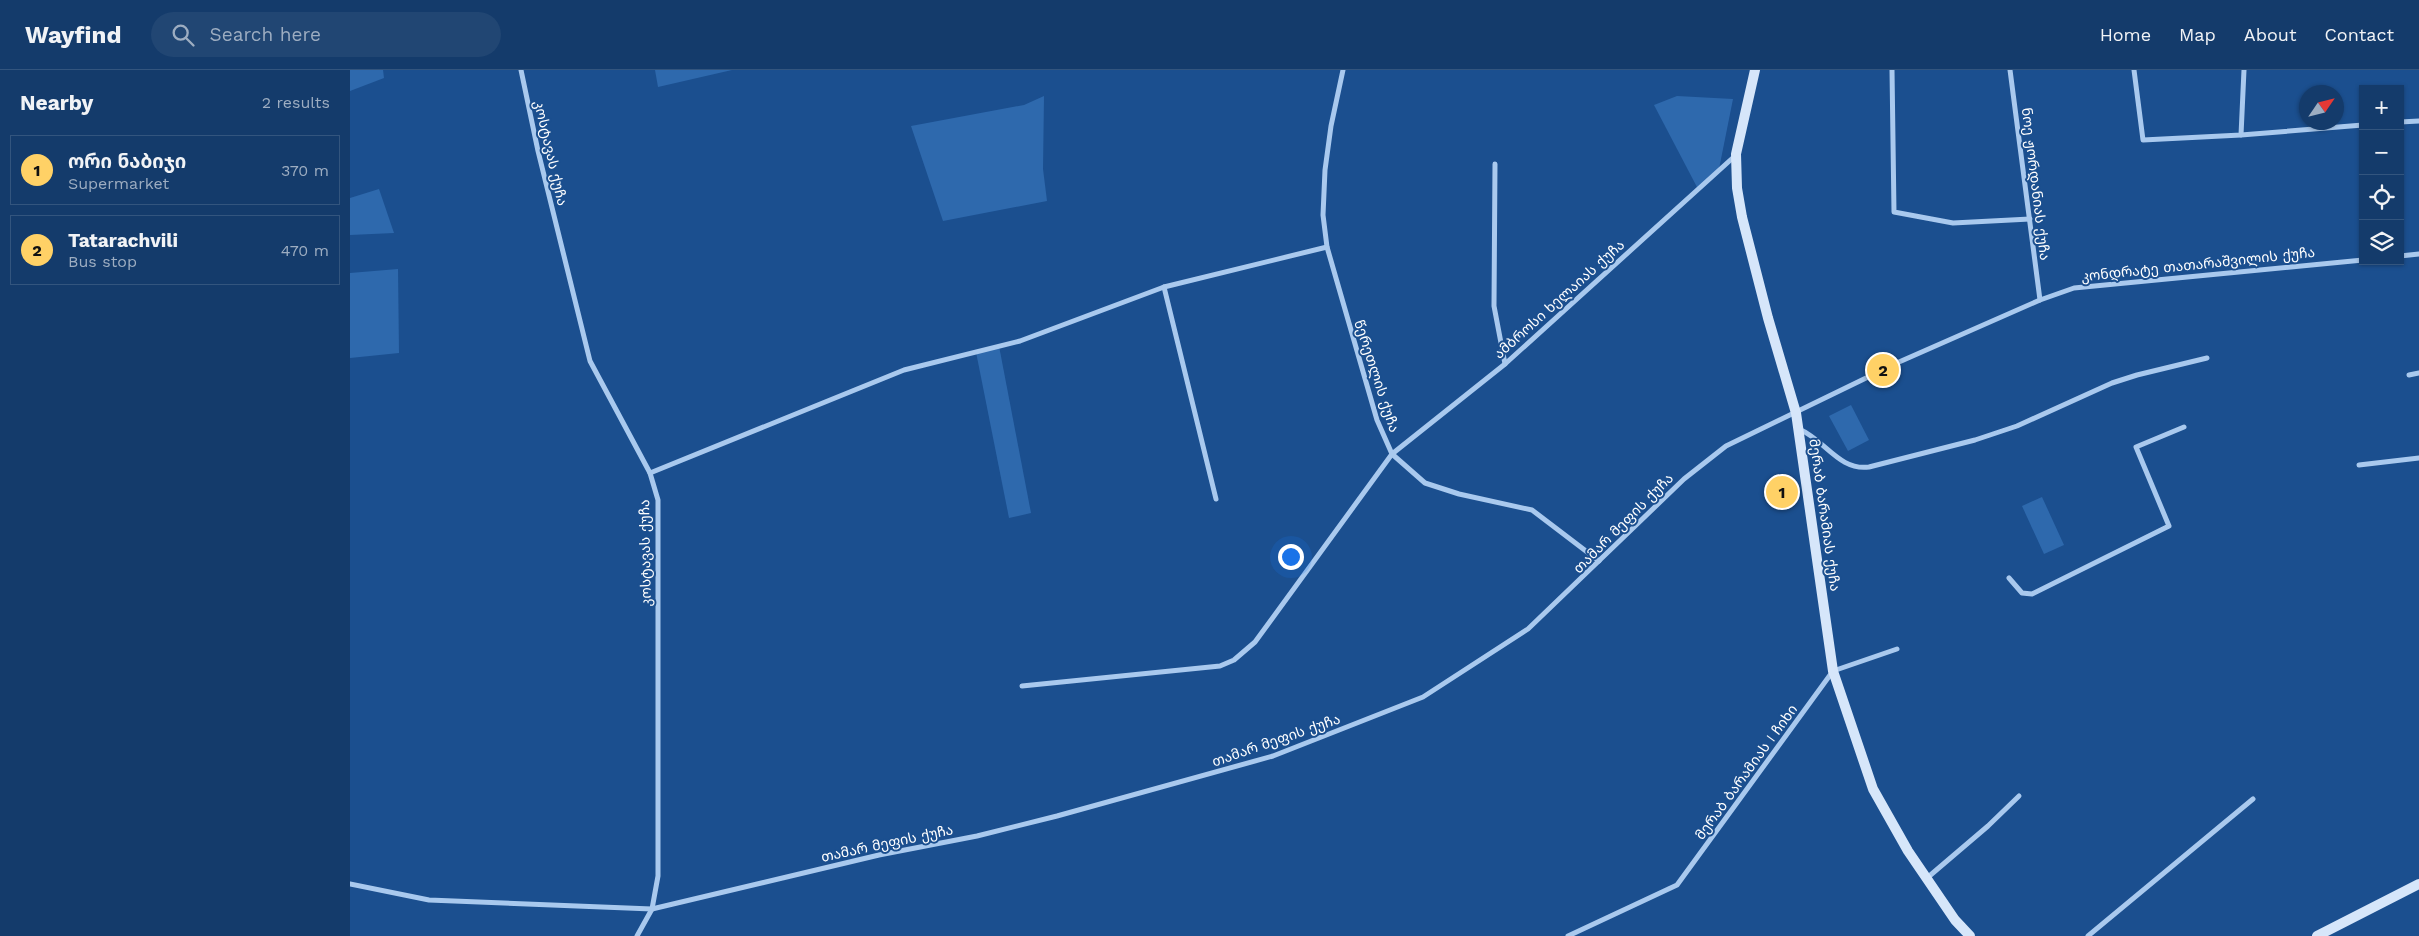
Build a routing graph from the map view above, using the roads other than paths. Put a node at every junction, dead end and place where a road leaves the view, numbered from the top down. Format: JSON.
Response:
{"nodes":[{"id":1,"x":521,"y":70,"type":"edge"},
{"id":2,"x":1343,"y":70,"type":"edge"},
{"id":3,"x":1755,"y":70,"type":"edge"},
{"id":4,"x":1892,"y":70,"type":"edge"},
{"id":5,"x":2010,"y":70,"type":"edge"},
{"id":6,"x":2134,"y":70,"type":"edge"},
{"id":7,"x":2244,"y":70,"type":"edge"},
{"id":8,"x":2419,"y":120,"type":"edge"},
{"id":9,"x":2404,"y":122,"type":"edge"},
{"id":10,"x":2359,"y":125,"type":"edge"},
{"id":11,"x":2241,"y":135,"type":"junction"},
{"id":12,"x":1736,"y":154,"type":"junction"},
{"id":13,"x":1495,"y":164,"type":"dead end"},
{"id":14,"x":2030,"y":219,"type":"junction"},
{"id":15,"x":1326,"y":247,"type":"junction"},
{"id":16,"x":2419,"y":254,"type":"edge"},
{"id":17,"x":2404,"y":256,"type":"edge"},
{"id":18,"x":2359,"y":260,"type":"edge"},
{"id":19,"x":1164,"y":287,"type":"junction"},
{"id":20,"x":2040,"y":300,"type":"junction"},
{"id":21,"x":2207,"y":358,"type":"dead end"},
{"id":22,"x":1505,"y":364,"type":"junction"},
{"id":23,"x":2419,"y":373,"type":"edge"},
{"id":24,"x":2409,"y":375,"type":"dead end"},
{"id":25,"x":1794,"y":413,"type":"junction"},
{"id":26,"x":2184,"y":427,"type":"dead end"},
{"id":27,"x":1799,"y":429,"type":"junction"},
{"id":28,"x":1392,"y":454,"type":"junction"},
{"id":29,"x":2419,"y":458,"type":"edge"},
{"id":30,"x":2359,"y":465,"type":"dead end"},
{"id":31,"x":650,"y":473,"type":"junction"},
{"id":32,"x":1216,"y":499,"type":"dead end"},
{"id":33,"x":1599,"y":561,"type":"junction"},
{"id":34,"x":2009,"y":578,"type":"dead end"},
{"id":35,"x":1897,"y":648,"type":"dead end"},
{"id":36,"x":1833,"y":671,"type":"junction"},
{"id":37,"x":1022,"y":686,"type":"dead end"},
{"id":38,"x":2019,"y":796,"type":"dead end"},
{"id":39,"x":2253,"y":799,"type":"dead end"},
{"id":40,"x":1927,"y":878,"type":"junction"},
{"id":41,"x":350,"y":884,"type":"edge"},
{"id":42,"x":2419,"y":884,"type":"edge"},
{"id":43,"x":652,"y":909,"type":"junction"},
{"id":44,"x":637,"y":936,"type":"edge"},
{"id":45,"x":1568,"y":936,"type":"edge"},
{"id":46,"x":1970,"y":936,"type":"edge"},
{"id":47,"x":2088,"y":936,"type":"edge"},
{"id":48,"x":2317,"y":936,"type":"edge"}],
"edges":[{"from":1,"to":31,"type":"street","name":"კოსტავას ქუჩა"},
{"from":2,"to":15,"type":"street","name":"წერეთლის ქუჩა"},
{"from":3,"to":12,"type":"main road","name":"მერაბ ბარამიას ქუჩა"},
{"from":4,"to":14,"type":"street"},
{"from":5,"to":14,"type":"street","name":"ნოე ჟორდანიას ქუჩა"},
{"from":6,"to":11,"type":"street"},
{"from":7,"to":11,"type":"street"},
{"from":8,"to":9,"type":"street"},
{"from":10,"to":11,"type":"street"},
{"from":12,"to":22,"type":"street","name":"ამბროსი ხელაიას ქუჩა"},
{"from":12,"to":25,"type":"main road","name":"მერაბ ბარამიას ქუჩა"},
{"from":13,"to":22,"type":"street"},
{"from":14,"to":20,"type":"street","name":"ნოე ჟორდანიას ქუჩა"},
{"from":15,"to":19,"type":"street"},
{"from":15,"to":28,"type":"street","name":"წერეთლის ქუჩა"},
{"from":16,"to":17,"type":"street"},
{"from":18,"to":20,"type":"street","name":"კონდრატე თათარაშვილის ქუჩა"},
{"from":19,"to":31,"type":"street"},
{"from":19,"to":32,"type":"street"},
{"from":20,"to":25,"type":"street","name":"კონდრატე თათარაშვილის ქუჩა"},
{"from":21,"to":27,"type":"street"},
{"from":22,"to":28,"type":"street","name":"ამბროსი ხელაიას ქუჩა"},
{"from":23,"to":24,"type":"street"},
{"from":25,"to":27,"type":"main road","name":"მერაბ ბარამიას ქუჩა"},
{"from":25,"to":33,"type":"street","name":"თამარ მეფის ქუჩა"},
{"from":26,"to":34,"type":"street"},
{"from":27,"to":36,"type":"main road","name":"მერაბ ბარამიას ქუჩა"},
{"from":28,"to":33,"type":"street","name":"წერეთლის ქუჩა"},
{"from":28,"to":37,"type":"street","name":"ამბროსი ხელაიას ქუჩა"},
{"from":29,"to":30,"type":"street"},
{"from":31,"to":43,"type":"street","name":"კოსტავას ქუჩა"},
{"from":33,"to":43,"type":"street","name":"თამარ მეფის ქუჩა"},
{"from":35,"to":36,"type":"street"},
{"from":36,"to":40,"type":"main road","name":"მერაბ ბარამიას ქუჩა"},
{"from":36,"to":45,"type":"street","name":"მერაბ ბარამიას I ჩიხი"},
{"from":38,"to":40,"type":"street"},
{"from":39,"to":47,"type":"street"},
{"from":40,"to":46,"type":"main road","name":"მერაბ ბარამიას ქუჩა"},
{"from":41,"to":43,"type":"street","name":"თამარ მეფის ქუჩა"},
{"from":42,"to":48,"type":"main road"},
{"from":43,"to":44,"type":"street","name":"კოსტავას ქუჩა"}]}
